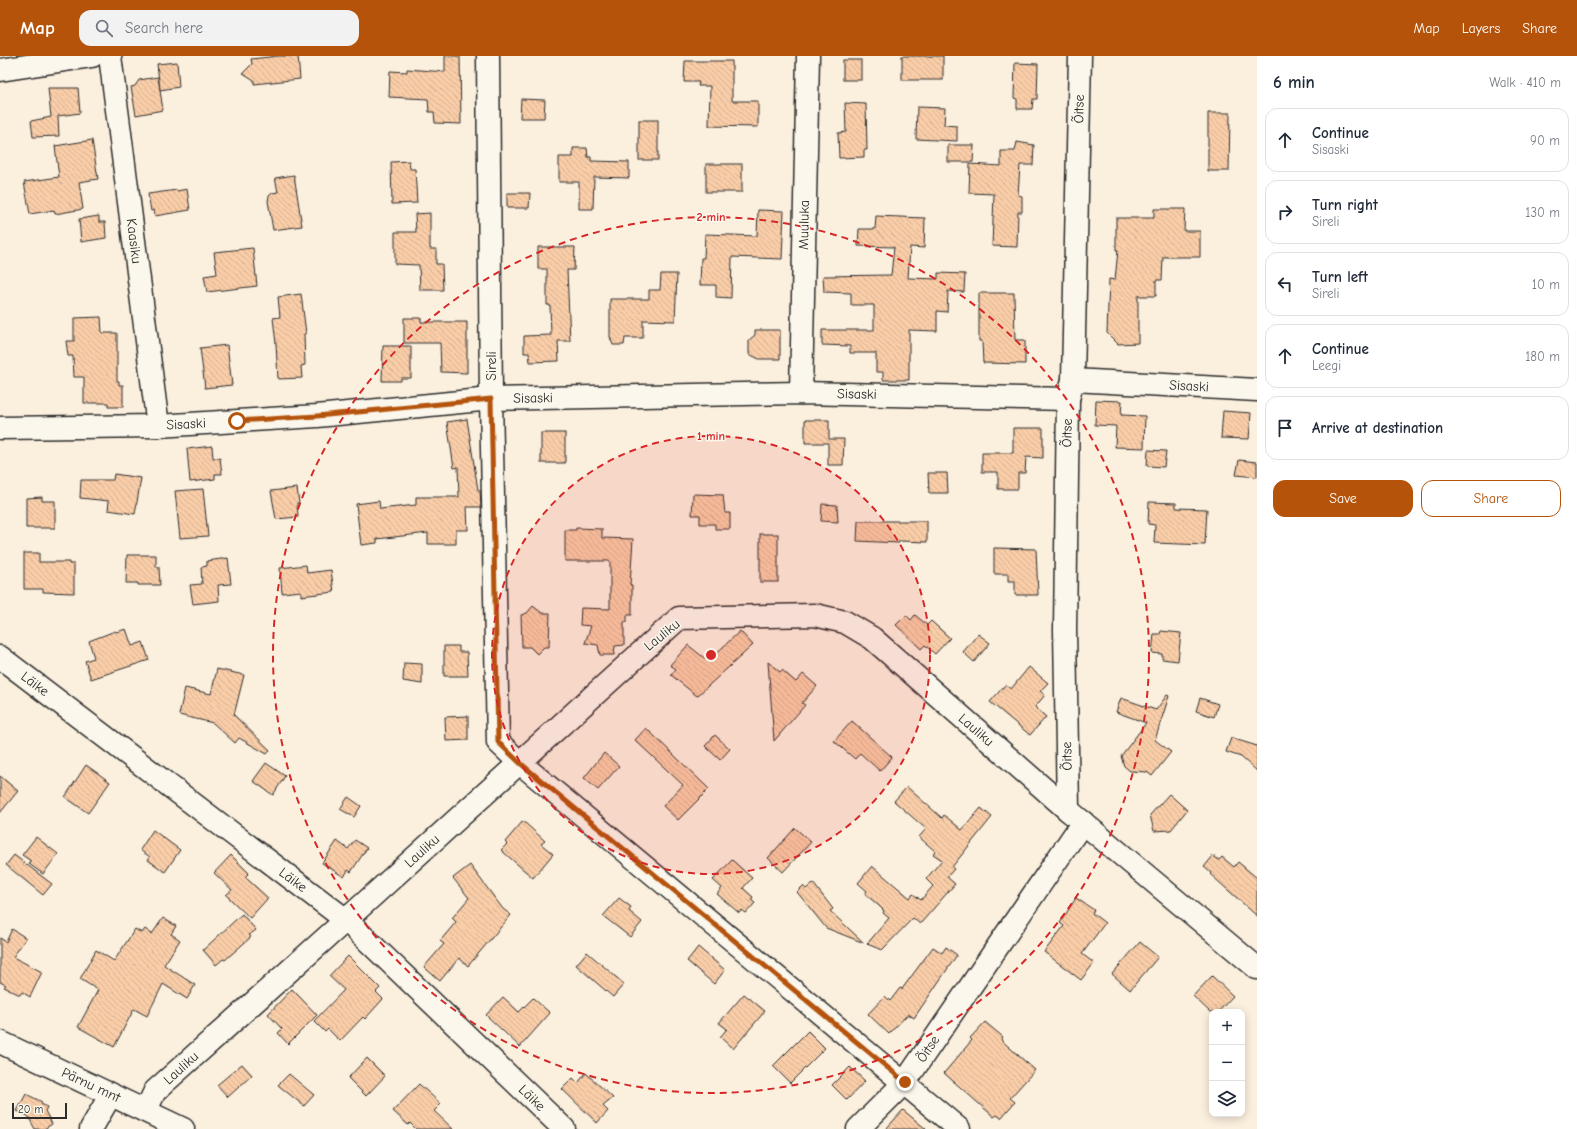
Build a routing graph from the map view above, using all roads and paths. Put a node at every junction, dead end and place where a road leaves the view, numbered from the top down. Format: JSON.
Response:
{"nodes":[{"id":1,"x":92,"y":56,"type":"edge"},
{"id":2,"x":110,"y":56,"type":"edge"},
{"id":3,"x":488,"y":56,"type":"edge"},
{"id":4,"x":808,"y":56,"type":"edge"},
{"id":5,"x":1080,"y":56,"type":"edge"},
{"id":6,"x":0,"y":70,"type":"edge"},
{"id":7,"x":1070,"y":389,"type":"junction"},
{"id":8,"x":1257,"y":390,"type":"edge"},
{"id":9,"x":801,"y":393,"type":"junction"},
{"id":10,"x":491,"y":399,"type":"junction"},
{"id":11,"x":158,"y":426,"type":"junction"},
{"id":12,"x":0,"y":428,"type":"edge"},
{"id":13,"x":0,"y":657,"type":"edge"},
{"id":14,"x":520,"y":763,"type":"junction"},
{"id":15,"x":1075,"y":816,"type":"junction"},
{"id":16,"x":346,"y":920,"type":"junction"},
{"id":17,"x":1257,"y":968,"type":"edge"},
{"id":18,"x":0,"y":1042,"type":"edge"},
{"id":19,"x":905,"y":1082,"type":"junction"},
{"id":20,"x":111,"y":1094,"type":"junction"},
{"id":21,"x":146,"y":1110,"type":"junction"},
{"id":22,"x":91,"y":1129,"type":"edge"},
{"id":23,"x":183,"y":1129,"type":"edge"},
{"id":24,"x":564,"y":1129,"type":"edge"},
{"id":25,"x":858,"y":1129,"type":"edge"},
{"id":26,"x":959,"y":1129,"type":"edge"}],
"edges":[{"from":1,"to":6,"type":"street"},
{"from":2,"to":11,"type":"street","name":"Kaasiku"},
{"from":3,"to":10,"type":"street","name":"Sireli"},
{"from":4,"to":9,"type":"street","name":"Muuluka"},
{"from":5,"to":7,"type":"street","name":"Õitse"},
{"from":7,"to":8,"type":"street","name":"Sisaski"},
{"from":7,"to":9,"type":"street","name":"Sisaski"},
{"from":7,"to":15,"type":"street","name":"Õitse"},
{"from":9,"to":10,"type":"street","name":"Sisaski"},
{"from":10,"to":11,"type":"street","name":"Sisaski"},
{"from":10,"to":14,"type":"street","name":"Sireli"},
{"from":11,"to":12,"type":"street","name":"Sisaski"},
{"from":13,"to":16,"type":"street","name":"Läike"},
{"from":14,"to":15,"type":"street","name":"Lauliku"},
{"from":14,"to":16,"type":"street","name":"Lauliku"},
{"from":14,"to":19,"type":"street","name":"Sireli"},
{"from":15,"to":17,"type":"street","name":"Lauliku"},
{"from":15,"to":19,"type":"street","name":"Õitse"},
{"from":16,"to":21,"type":"street","name":"Lauliku"},
{"from":16,"to":24,"type":"street","name":"Läike"},
{"from":18,"to":20,"type":"street","name":"Pärnu mnt"},
{"from":19,"to":25,"type":"street","name":"Õitse"},
{"from":19,"to":26,"type":"street","name":"Sireli"},
{"from":20,"to":21,"type":"street","name":"Pärnu mnt"},
{"from":20,"to":22,"type":"street"},
{"from":21,"to":23,"type":"street","name":"Pärnu mnt"}]}
